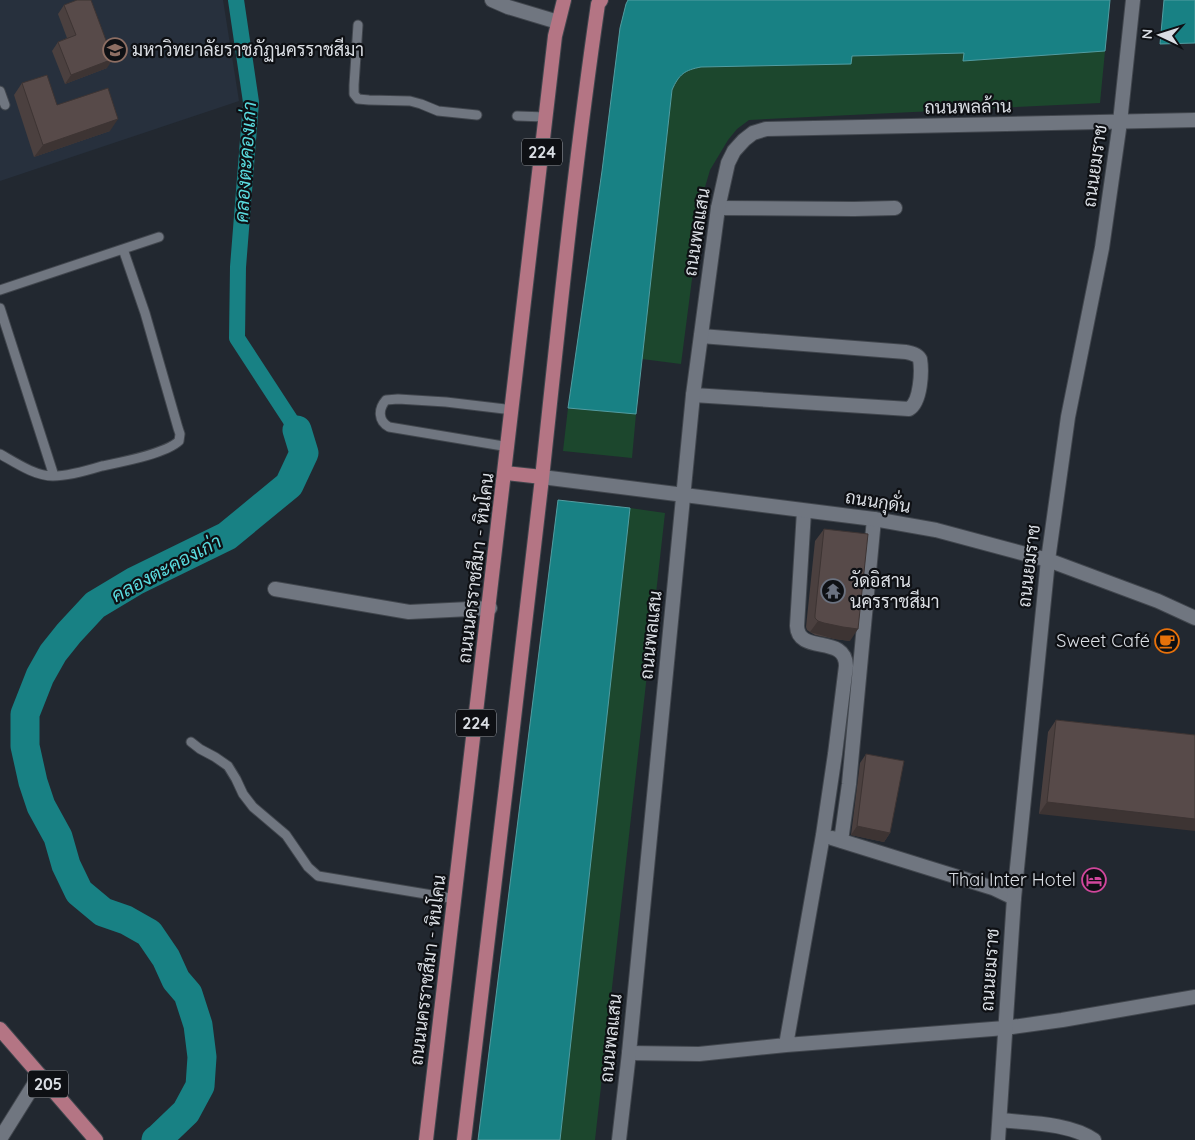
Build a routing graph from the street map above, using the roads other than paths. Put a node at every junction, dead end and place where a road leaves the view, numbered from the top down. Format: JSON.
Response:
{"nodes":[{"id":1,"x":492,"y":0,"type":"edge"},
{"id":2,"x":564,"y":0,"type":"edge"},
{"id":3,"x":600,"y":0,"type":"edge"},
{"id":4,"x":1132,"y":0,"type":"edge"},
{"id":5,"x":558,"y":22,"type":"junction"},
{"id":6,"x":358,"y":25,"type":"dead end"},
{"id":7,"x":0,"y":91,"type":"edge"},
{"id":8,"x":5,"y":104,"type":"dead end"},
{"id":9,"x":477,"y":115,"type":"dead end"},
{"id":10,"x":517,"y":116,"type":"dead end"},
{"id":11,"x":546,"y":117,"type":"junction"},
{"id":12,"x":1195,"y":120,"type":"edge"},
{"id":13,"x":1120,"y":122,"type":"junction"},
{"id":14,"x":744,"y":140,"type":"joint"},
{"id":15,"x":718,"y":208,"type":"junction"},
{"id":16,"x":895,"y":208,"type":"dead end"},
{"id":17,"x":159,"y":237,"type":"dead end"},
{"id":18,"x":123,"y":249,"type":"junction"},
{"id":19,"x":0,"y":290,"type":"edge"},
{"id":20,"x":0,"y":308,"type":"edge"},
{"id":21,"x":701,"y":336,"type":"junction"},
{"id":22,"x":693,"y":395,"type":"junction"},
{"id":23,"x":513,"y":410,"type":"junction"},
{"id":24,"x":509,"y":447,"type":"junction"},
{"id":25,"x":0,"y":454,"type":"edge"},
{"id":26,"x":506,"y":473,"type":"junction"},
{"id":27,"x":54,"y":476,"type":"junction"},
{"id":28,"x":542,"y":477,"type":"junction"},
{"id":29,"x":684,"y":494,"type":"junction"},
{"id":30,"x":804,"y":511,"type":"junction"},
{"id":31,"x":874,"y":518,"type":"junction"},
{"id":32,"x":1048,"y":560,"type":"junction"},
{"id":33,"x":276,"y":589,"type":"dead end"},
{"id":34,"x":490,"y":608,"type":"junction"},
{"id":35,"x":1195,"y":618,"type":"edge"},
{"id":36,"x":191,"y":742,"type":"dead end"},
{"id":37,"x":823,"y":835,"type":"junction"},
{"id":38,"x":841,"y":841,"type":"junction"},
{"id":39,"x":456,"y":898,"type":"junction"},
{"id":40,"x":1014,"y":898,"type":"junction"},
{"id":41,"x":1195,"y":997,"type":"edge"},
{"id":42,"x":1005,"y":1028,"type":"junction"},
{"id":43,"x":0,"y":1029,"type":"edge"},
{"id":44,"x":786,"y":1045,"type":"junction"},
{"id":45,"x":629,"y":1053,"type":"junction"},
{"id":46,"x":40,"y":1075,"type":"junction"},
{"id":47,"x":1000,"y":1120,"type":"junction"},
{"id":48,"x":0,"y":1139,"type":"edge"},
{"id":49,"x":96,"y":1140,"type":"edge"},
{"id":50,"x":426,"y":1140,"type":"edge"},
{"id":51,"x":464,"y":1140,"type":"edge"},
{"id":52,"x":619,"y":1140,"type":"edge"},
{"id":53,"x":998,"y":1140,"type":"edge"},
{"id":54,"x":1094,"y":1140,"type":"edge"}],
"edges":[{"from":1,"to":5,"type":"street"},
{"from":2,"to":5,"type":"main road","name":"ถนนนครราชสีมา - หินโคน","number":"224"},
{"from":3,"to":28,"type":"main road","number":"224"},
{"from":4,"to":13,"type":"street","name":"ถนนยมราช"},
{"from":5,"to":11,"type":"main road","name":"ถนนนครราชสีมา - หินโคน","number":"224"},
{"from":6,"to":9,"type":"lane"},
{"from":7,"to":8,"type":"lane"},
{"from":10,"to":11,"type":"lane"},
{"from":11,"to":23,"type":"main road","name":"ถนนนครราชสีมา - หินโคน","number":"224"},
{"from":12,"to":13,"type":"street","name":"ถนนพลล้าน"},
{"from":13,"to":14,"type":"street","name":"ถนนพลล้าน"},
{"from":13,"to":32,"type":"street","name":"ถนนยมราช"},
{"from":14,"to":15,"type":"street","name":"ถนนพลแสน"},
{"from":15,"to":16,"type":"street"},
{"from":15,"to":21,"type":"street","name":"ถนนพลแสน"},
{"from":17,"to":18,"type":"lane"},
{"from":18,"to":19,"type":"lane"},
{"from":18,"to":27,"type":"lane"},
{"from":20,"to":27,"type":"lane"},
{"from":21,"to":22,"type":"street","name":"ถนนพลแสน"},
{"from":21,"to":22,"type":"street"},
{"from":22,"to":29,"type":"street","name":"ถนนพลแสน"},
{"from":23,"to":24,"type":"main road","name":"ถนนนครราชสีมา - หินโคน","number":"224"},
{"from":23,"to":24,"type":"lane"},
{"from":24,"to":26,"type":"main road","name":"ถนนนครราชสีมา - หินโคน","number":"224"},
{"from":25,"to":27,"type":"lane"},
{"from":26,"to":28,"type":"main road"},
{"from":26,"to":34,"type":"main road","name":"ถนนนครราชสีมา - หินโคน","number":"224"},
{"from":28,"to":29,"type":"street","name":"ถนนกุดั่น"},
{"from":28,"to":51,"type":"main road","number":"224"},
{"from":29,"to":30,"type":"street","name":"ถนนกุดั่น"},
{"from":29,"to":45,"type":"street","name":"ถนนพลแสน"},
{"from":30,"to":31,"type":"street","name":"ถนนกุดั่น"},
{"from":30,"to":37,"type":"street"},
{"from":31,"to":32,"type":"street","name":"ถนนกุดั่น"},
{"from":31,"to":38,"type":"street"},
{"from":32,"to":35,"type":"street","name":"ถนนกุดั่น"},
{"from":32,"to":40,"type":"street","name":"ถนนยมราช"},
{"from":33,"to":34,"type":"street"},
{"from":34,"to":39,"type":"main road","name":"ถนนนครราชสีมา - หินโคน","number":"224"},
{"from":36,"to":39,"type":"lane"},
{"from":37,"to":38,"type":"street"},
{"from":37,"to":44,"type":"street"},
{"from":38,"to":40,"type":"street"},
{"from":39,"to":50,"type":"main road","name":"ถนนนครราชสีมา - หินโคน","number":"224"},
{"from":40,"to":42,"type":"street","name":"ถนนยมราช"},
{"from":41,"to":42,"type":"street"},
{"from":42,"to":44,"type":"street"},
{"from":42,"to":47,"type":"street","name":"ถนนยมราช"},
{"from":43,"to":46,"type":"main road","number":"205"},
{"from":44,"to":45,"type":"street"},
{"from":45,"to":52,"type":"street","name":"ถนนพลแสน"},
{"from":46,"to":48,"type":"street"},
{"from":46,"to":49,"type":"main road","number":"205"},
{"from":47,"to":53,"type":"street","name":"ถนนยมราช"},
{"from":47,"to":54,"type":"street"}]}
